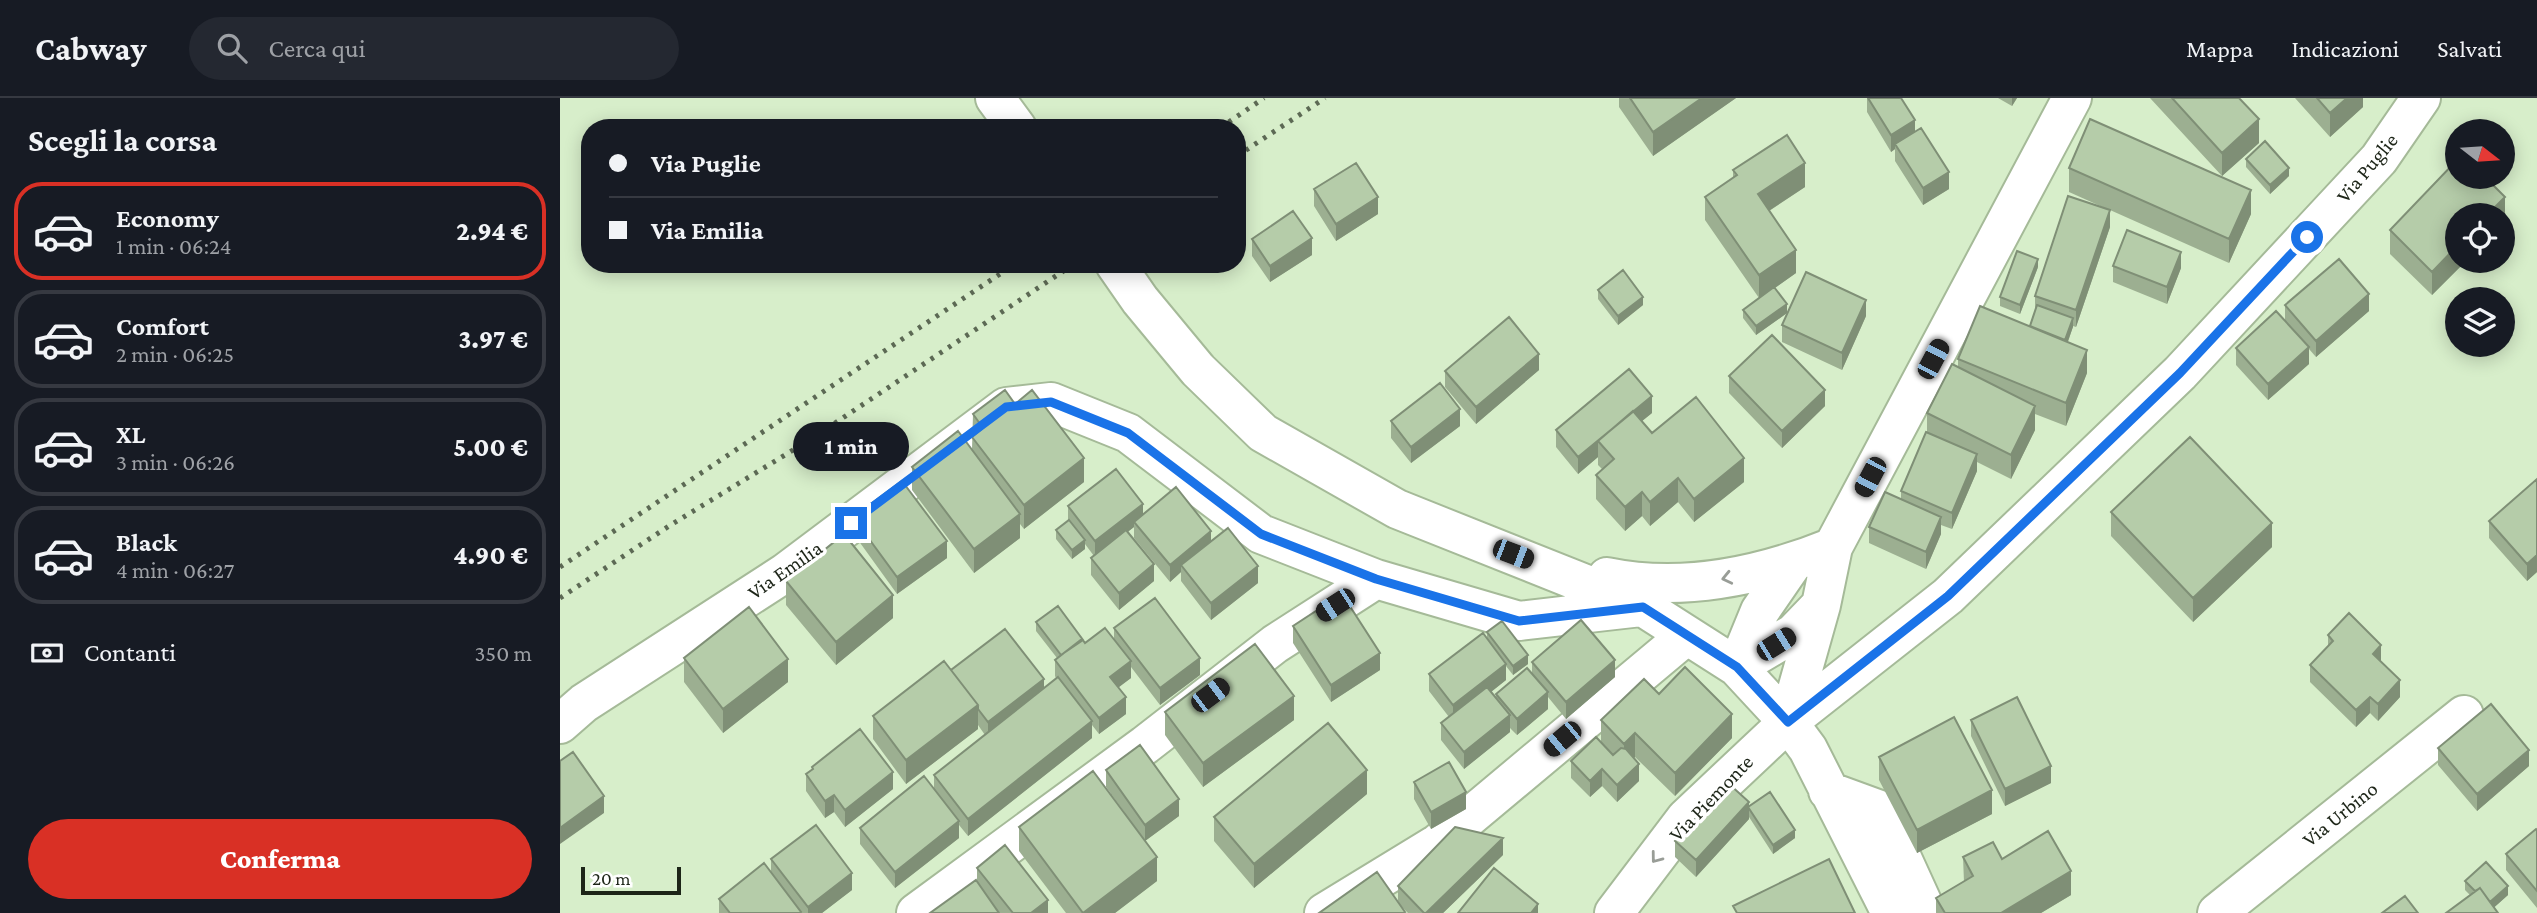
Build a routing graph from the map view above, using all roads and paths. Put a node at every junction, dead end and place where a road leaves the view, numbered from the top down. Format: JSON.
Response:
{"nodes":[{"id":1,"x":995,"y":98,"type":"edge"},
{"id":2,"x":2072,"y":98,"type":"edge"},
{"id":3,"x":2420,"y":98,"type":"edge"},
{"id":4,"x":1010,"y":119,"type":"edge"},
{"id":5,"x":1121,"y":273,"type":"edge"},
{"id":6,"x":1833,"y":547,"type":"junction"},
{"id":7,"x":1536,"y":563,"type":"junction"},
{"id":8,"x":1793,"y":563,"type":"junction"},
{"id":9,"x":1376,"y":579,"type":"junction"},
{"id":10,"x":1821,"y":605,"type":"junction"},
{"id":11,"x":1643,"y":607,"type":"junction"},
{"id":12,"x":1687,"y":635,"type":"junction"},
{"id":13,"x":1737,"y":667,"type":"junction"},
{"id":14,"x":2464,"y":715,"type":"dead end"},
{"id":15,"x":1788,"y":722,"type":"junction"},
{"id":16,"x":560,"y":724,"type":"edge"},
{"id":17,"x":1829,"y":791,"type":"junction"},
{"id":18,"x":916,"y":913,"type":"edge"},
{"id":19,"x":1324,"y":913,"type":"edge"},
{"id":20,"x":1614,"y":913,"type":"edge"},
{"id":21,"x":1891,"y":913,"type":"edge"},
{"id":22,"x":1927,"y":913,"type":"edge"},
{"id":23,"x":2217,"y":913,"type":"edge"}],
"edges":[{"from":1,"to":4,"type":"street"},
{"from":2,"to":6,"type":"street"},
{"from":3,"to":15,"type":"street","name":"Via Puglie"},
{"from":5,"to":7,"type":"street"},
{"from":6,"to":8,"type":"street"},
{"from":6,"to":10,"type":"street"},
{"from":8,"to":7,"type":"street","one_way":true},
{"from":7,"to":11,"type":"street"},
{"from":8,"to":13,"type":"street"},
{"from":9,"to":11,"type":"street","name":"Via Emilia"},
{"from":9,"to":16,"type":"street","name":"Via Emilia"},
{"from":9,"to":18,"type":"street"},
{"from":10,"to":13,"type":"street"},
{"from":10,"to":15,"type":"street"},
{"from":11,"to":12,"type":"street"},
{"from":12,"to":13,"type":"street"},
{"from":12,"to":19,"type":"street"},
{"from":13,"to":15,"type":"street"},
{"from":14,"to":23,"type":"street","name":"Via Urbino"},
{"from":15,"to":17,"type":"street"},
{"from":15,"to":20,"type":"street","name":"Via Piemonte","one_way":true},
{"from":17,"to":21,"type":"street"},
{"from":17,"to":22,"type":"street"}]}
